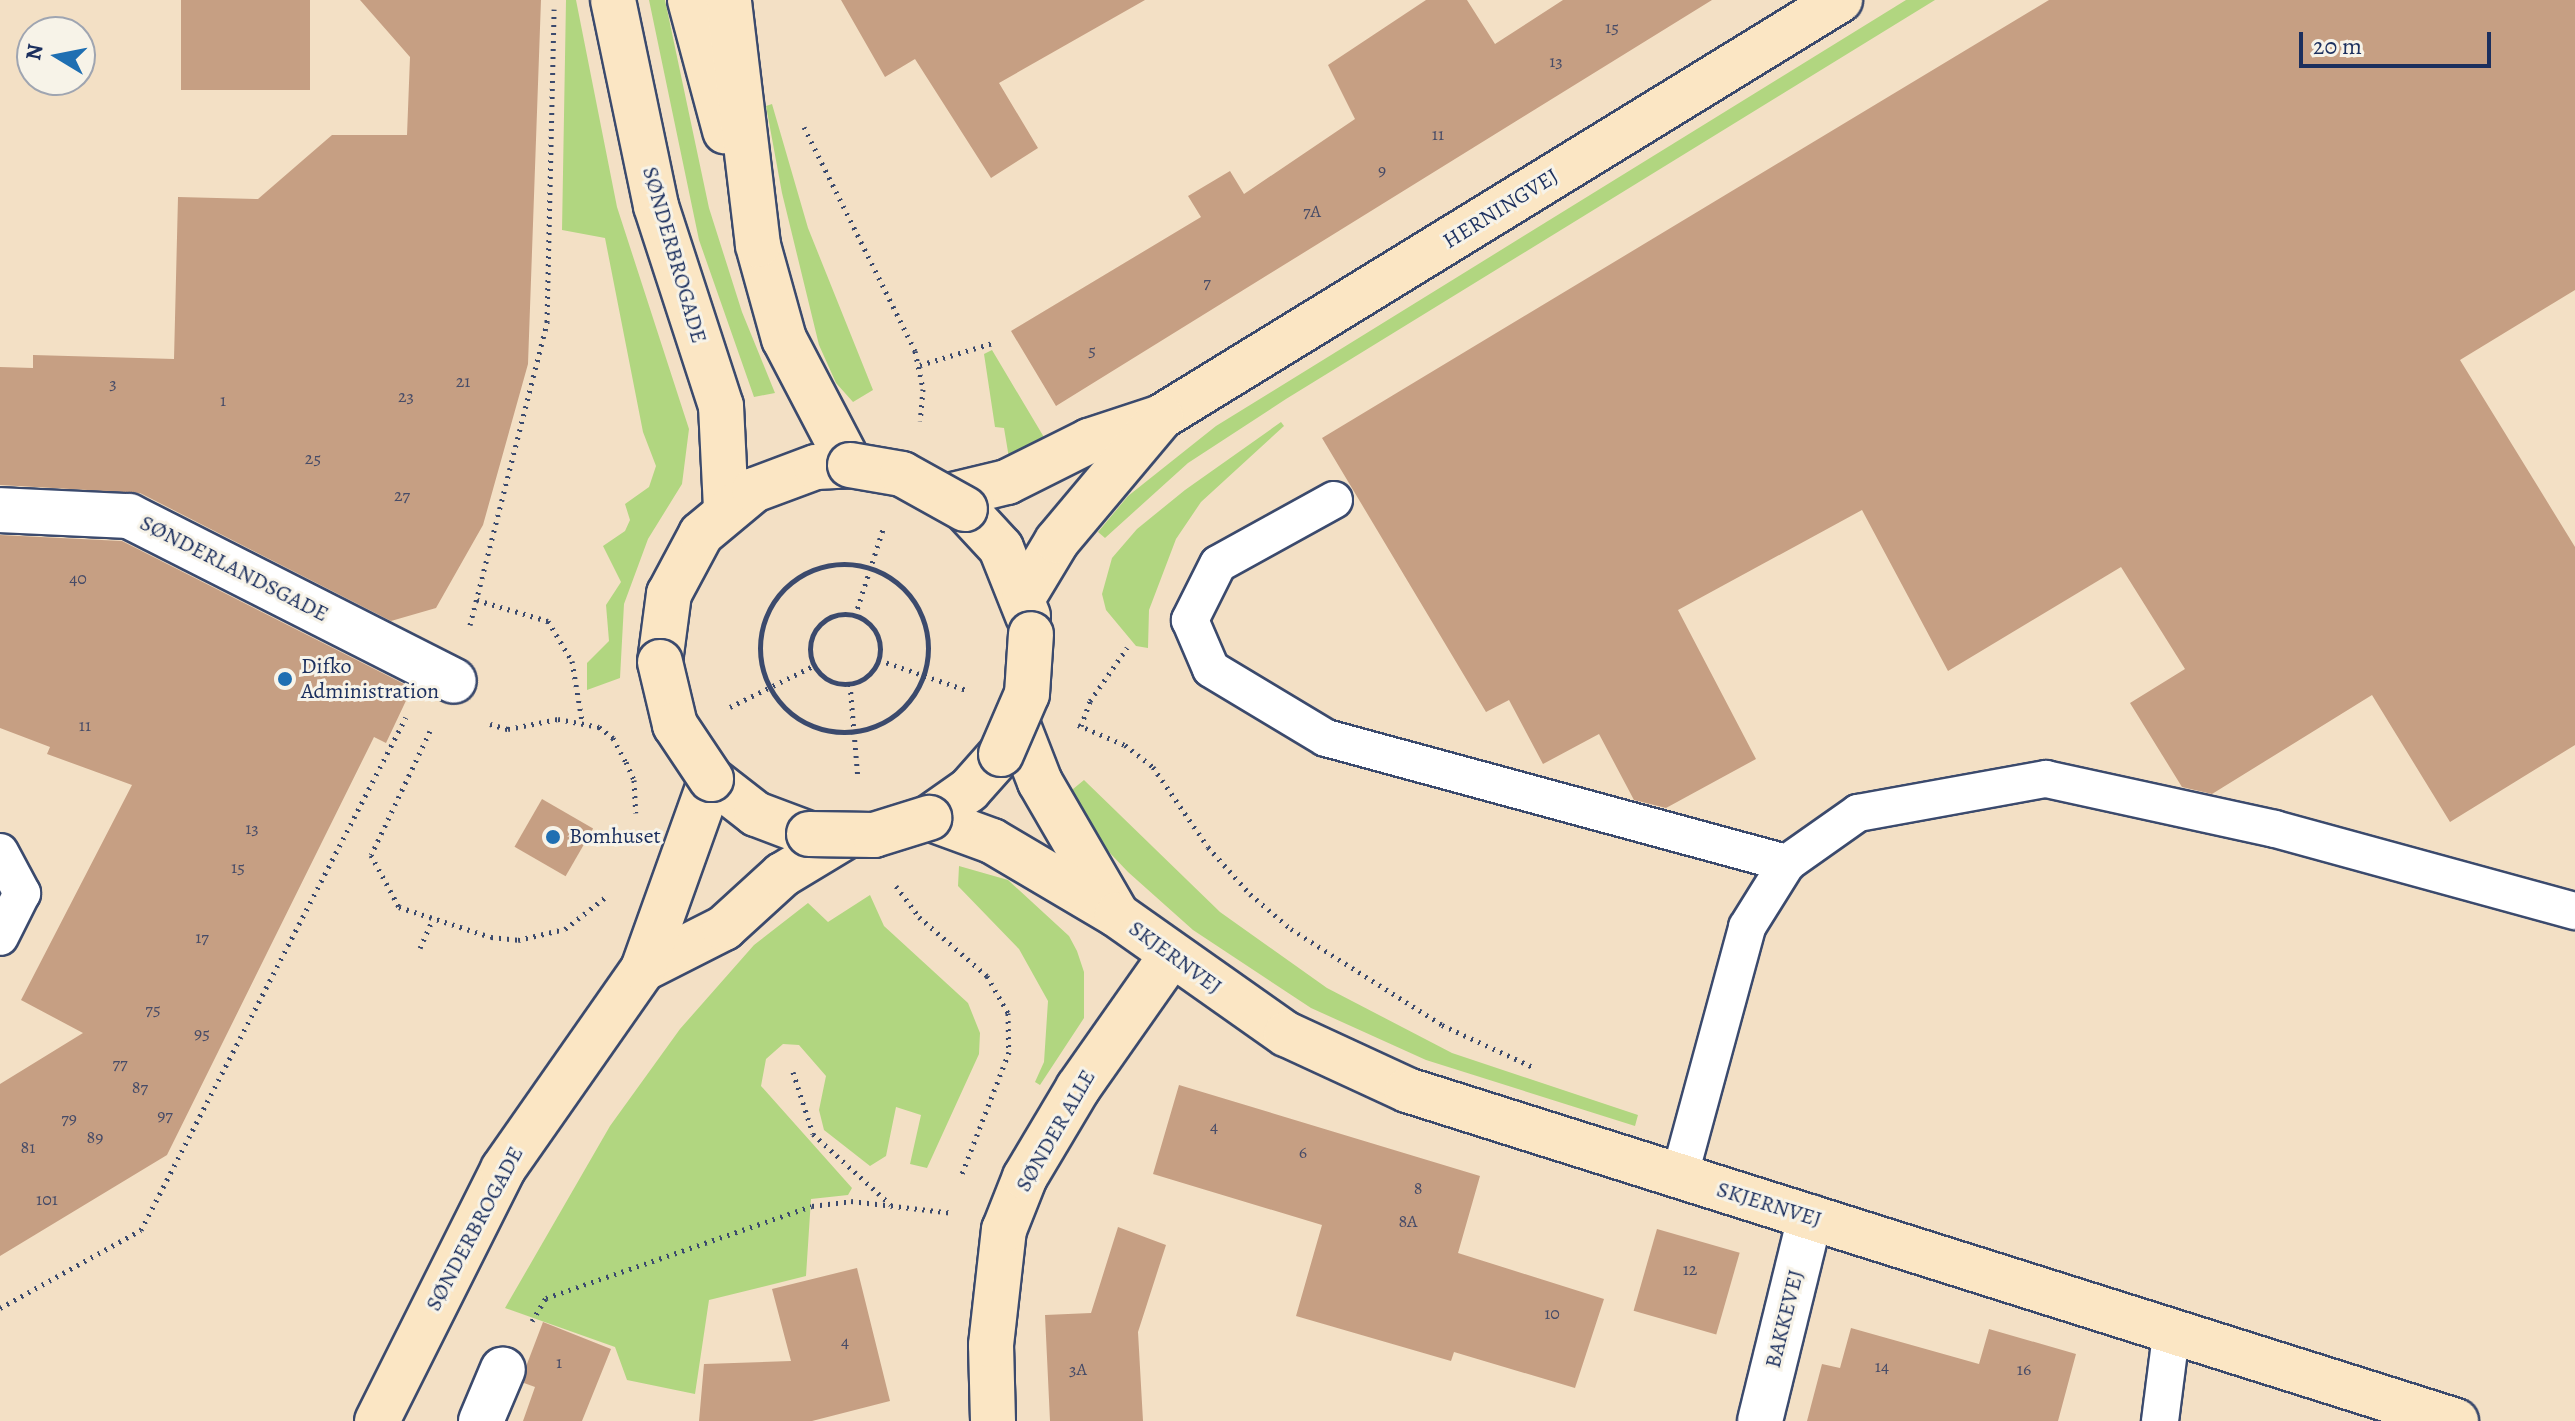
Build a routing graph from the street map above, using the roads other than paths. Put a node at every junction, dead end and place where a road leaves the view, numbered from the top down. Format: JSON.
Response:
{"nodes":[{"id":1,"x":613,"y":0,"type":"edge"},
{"id":2,"x":690,"y":0,"type":"edge"},
{"id":3,"x":729,"y":0,"type":"edge"},
{"id":4,"x":1840,"y":0,"type":"edge"},
{"id":5,"x":758,"y":245,"type":"junction"},
{"id":6,"x":1161,"y":417,"type":"junction"},
{"id":7,"x":850,"y":465,"type":"junction"},
{"id":8,"x":962,"y":500,"type":"junction"},
{"id":9,"x":1334,"y":500,"type":"dead end"},
{"id":10,"x":726,"y":509,"type":"junction"},
{"id":11,"x":0,"y":510,"type":"edge"},
{"id":12,"x":1027,"y":615,"type":"junction"},
{"id":13,"x":442,"y":675,"type":"road end"},
{"id":14,"x":1016,"y":747,"type":"junction"},
{"id":15,"x":711,"y":779,"type":"junction"},
{"id":16,"x":929,"y":818,"type":"junction"},
{"id":17,"x":822,"y":841,"type":"junction"},
{"id":18,"x":0,"y":852,"type":"edge"},
{"id":19,"x":1787,"y":863,"type":"junction"},
{"id":20,"x":2575,"y":911,"type":"edge"},
{"id":21,"x":1117,"y":915,"type":"junction"},
{"id":22,"x":0,"y":937,"type":"edge"},
{"id":23,"x":1170,"y":957,"type":"junction"},
{"id":24,"x":643,"y":969,"type":"junction"},
{"id":25,"x":1679,"y":1178,"type":"junction"},
{"id":26,"x":1810,"y":1217,"type":"junction"},
{"id":27,"x":2171,"y":1335,"type":"junction"},
{"id":28,"x":503,"y":1369,"type":"road end"},
{"id":29,"x":377,"y":1421,"type":"edge"},
{"id":30,"x":481,"y":1421,"type":"edge"},
{"id":31,"x":993,"y":1421,"type":"edge"},
{"id":32,"x":1760,"y":1421,"type":"edge"},
{"id":33,"x":2160,"y":1421,"type":"edge"},
{"id":34,"x":2456,"y":1421,"type":"edge"}],
"edges":[{"from":1,"to":10,"type":"street","name":"SØNDERBROGADE"},
{"from":2,"to":5,"type":"street"},
{"from":3,"to":5,"type":"street"},
{"from":4,"to":6,"type":"street","name":"HERNINGVEJ"},
{"from":5,"to":7,"type":"street"},
{"from":6,"to":8,"type":"street","name":"HERNINGVEJ"},
{"from":6,"to":12,"type":"street","name":"HERNINGVEJ"},
{"from":7,"to":8,"type":"street","bridge":true},
{"from":7,"to":10,"type":"street"},
{"from":8,"to":12,"type":"street"},
{"from":9,"to":19,"type":"lane"},
{"from":10,"to":15,"type":"street","bridge":true},
{"from":11,"to":13,"type":"street","name":"SØNDERLANDSGADE"},
{"from":12,"to":14,"type":"street","bridge":true},
{"from":14,"to":16,"type":"street"},
{"from":14,"to":21,"type":"street","name":"SKJERNVEJ"},
{"from":15,"to":17,"type":"street"},
{"from":15,"to":24,"type":"street","name":"SØNDERBROGADE"},
{"from":16,"to":17,"type":"street","bridge":true},
{"from":16,"to":21,"type":"street","name":"SKJERNVEJ"},
{"from":17,"to":24,"type":"street","name":"SØNDERBROGADE"},
{"from":18,"to":22,"type":"lane"},
{"from":19,"to":20,"type":"lane"},
{"from":19,"to":25,"type":"lane"},
{"from":21,"to":23,"type":"street","name":"SKJERNVEJ"},
{"from":23,"to":25,"type":"street","name":"SKJERNVEJ"},
{"from":23,"to":31,"type":"street","name":"SØNDER ALLE"},
{"from":24,"to":29,"type":"street","name":"SØNDERBROGADE"},
{"from":25,"to":26,"type":"street","name":"SKJERNVEJ"},
{"from":26,"to":27,"type":"street","name":"SKJERNVEJ"},
{"from":26,"to":32,"type":"street","name":"BAKKEVEJ"},
{"from":27,"to":33,"type":"lane"},
{"from":27,"to":34,"type":"street","name":"SKJERNVEJ"},
{"from":28,"to":30,"type":"street"}]}
